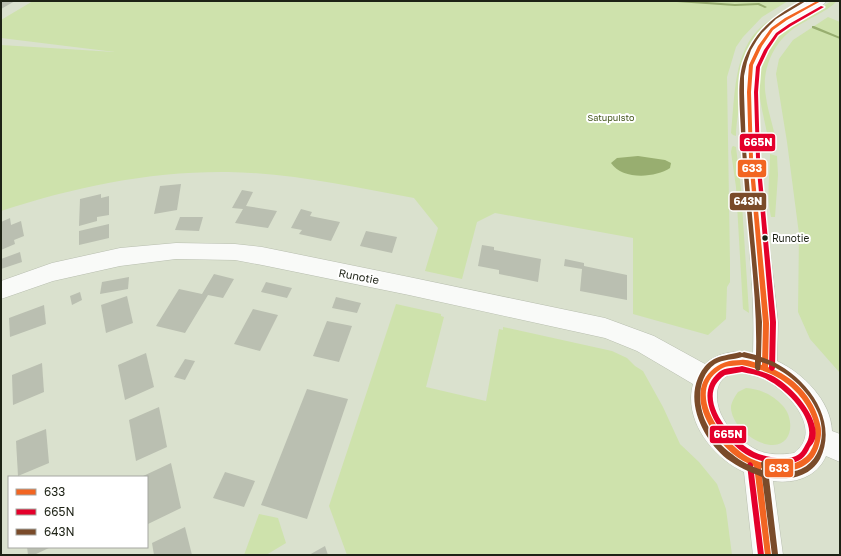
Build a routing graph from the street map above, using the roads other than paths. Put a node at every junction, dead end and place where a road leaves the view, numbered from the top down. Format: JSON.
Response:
{"nodes":[{"id":1,"x":819,"y":1,"type":"edge"},
{"id":2,"x":1,"y":290,"type":"edge"},
{"id":3,"x":765,"y":368,"type":"junction"},
{"id":4,"x":707,"y":379,"type":"junction"},
{"id":5,"x":829,"y":444,"type":"edge"},
{"id":6,"x":757,"y":464,"type":"junction"},
{"id":7,"x":768,"y":555,"type":"edge"}],
"edges":[{"from":1,"to":3,"type":"street"},
{"from":2,"to":4,"type":"street","name":"Runotie"},
{"from":3,"to":4,"type":"street"},
{"from":3,"to":5,"type":"street"},
{"from":4,"to":6,"type":"street"},
{"from":5,"to":6,"type":"street"},
{"from":6,"to":7,"type":"street"}]}
